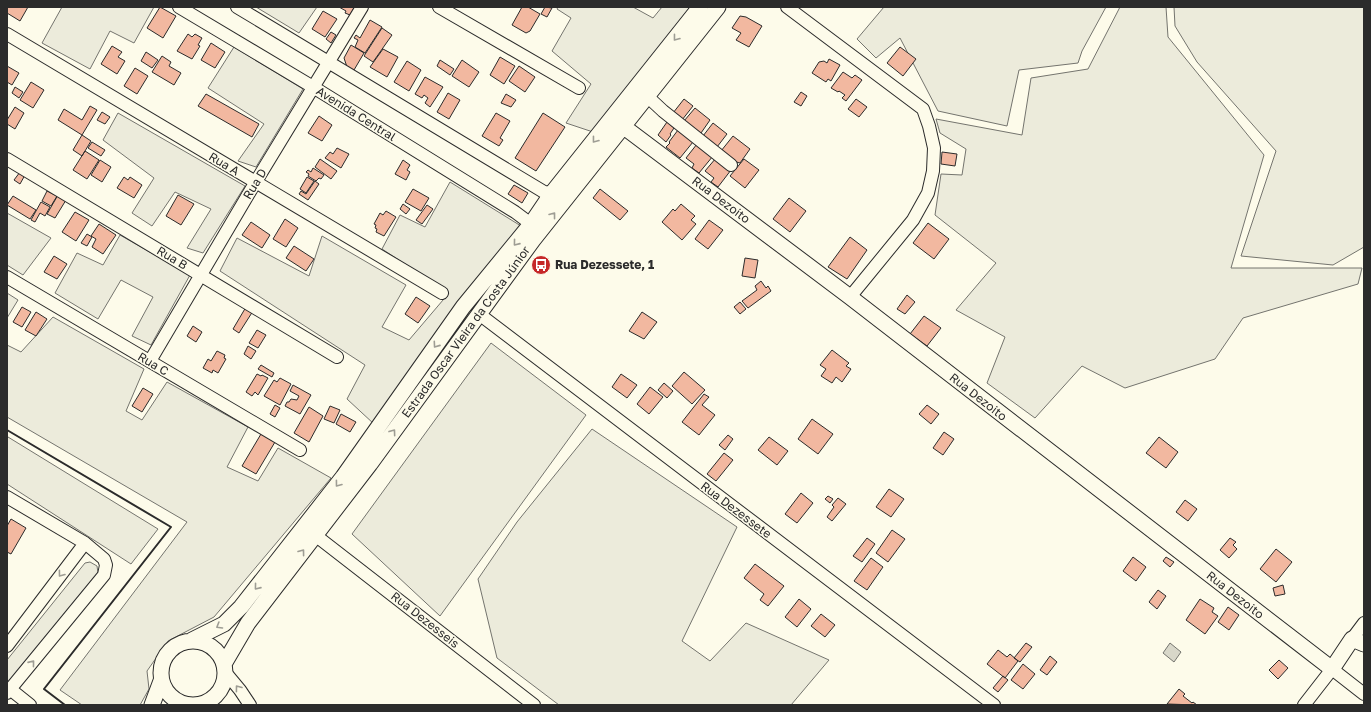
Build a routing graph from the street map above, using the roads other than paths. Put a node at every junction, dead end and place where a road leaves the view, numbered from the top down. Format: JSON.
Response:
{"nodes":[{"id":1,"x":179,"y":7,"type":"edge"},
{"id":2,"x":237,"y":7,"type":"edge"},
{"id":3,"x":362,"y":7,"type":"edge"},
{"id":4,"x":439,"y":7,"type":"edge"},
{"id":5,"x":700,"y":7,"type":"edge"},
{"id":6,"x":718,"y":7,"type":"edge"},
{"id":7,"x":788,"y":7,"type":"edge"},
{"id":8,"x":7,"y":34,"type":"edge"},
{"id":9,"x":329,"y":62,"type":"junction"},
{"id":10,"x":313,"y":87,"type":"junction"},
{"id":11,"x":579,"y":88,"type":"dead end"},
{"id":12,"x":648,"y":97,"type":"junction"},
{"id":13,"x":624,"y":127,"type":"junction"},
{"id":14,"x":7,"y":159,"type":"edge"},
{"id":15,"x":731,"y":165,"type":"dead end"},
{"id":16,"x":255,"y":183,"type":"junction"},
{"id":17,"x":552,"y":193,"type":"junction"},
{"id":18,"x":531,"y":224,"type":"junction"},
{"id":19,"x":200,"y":275,"type":"junction"},
{"id":20,"x":7,"y":277,"type":"edge"},
{"id":21,"x":442,"y":294,"type":"dead end"},
{"id":22,"x":850,"y":297,"type":"junction"},
{"id":23,"x":479,"y":314,"type":"junction"},
{"id":24,"x":337,"y":357,"type":"dead end"},
{"id":25,"x":150,"y":362,"type":"junction"},
{"id":26,"x":300,"y":450,"type":"dead end"},
{"id":27,"x":7,"y":497,"type":"edge"},
{"id":28,"x":315,"y":535,"type":"junction"},
{"id":29,"x":84,"y":543,"type":"junction"},
{"id":30,"x":1364,"y":623,"type":"edge"},
{"id":31,"x":12,"y":632,"type":"edge"},
{"id":32,"x":192,"y":640,"type":"junction"},
{"id":33,"x":1358,"y":641,"type":"edge"},
{"id":34,"x":7,"y":646,"type":"edge"},
{"id":35,"x":225,"y":668,"type":"junction"},
{"id":36,"x":1332,"y":669,"type":"junction"},
{"id":37,"x":161,"y":681,"type":"junction"},
{"id":38,"x":9,"y":691,"type":"edge"},
{"id":39,"x":1364,"y":694,"type":"edge"},
{"id":40,"x":30,"y":705,"type":"edge"},
{"id":41,"x":152,"y":705,"type":"edge"},
{"id":42,"x":198,"y":705,"type":"edge"},
{"id":43,"x":250,"y":705,"type":"edge"},
{"id":44,"x":534,"y":705,"type":"edge"},
{"id":45,"x":994,"y":705,"type":"edge"},
{"id":46,"x":1304,"y":705,"type":"edge"}],
"edges":[{"from":1,"to":10,"type":"street","name":"Avenida Central"},
{"from":2,"to":9,"type":"street"},
{"from":3,"to":9,"type":"street","name":"Rua D"},
{"from":4,"to":11,"type":"street"},
{"from":5,"to":17,"type":"main road","name":"Estrada Oscar Vieira da Costa Júnior","one_way":true},
{"from":6,"to":12,"type":"main road","name":"Estrada Oscar Vieira da Costa Júnior"},
{"from":7,"to":22,"type":"street"},
{"from":8,"to":16,"type":"street","name":"Rua A"},
{"from":9,"to":10,"type":"street","name":"Rua D"},
{"from":9,"to":17,"type":"street"},
{"from":10,"to":16,"type":"street","name":"Rua D"},
{"from":10,"to":18,"type":"street","name":"Avenida Central"},
{"from":12,"to":13,"type":"main road","name":"Estrada Oscar Vieira da Costa Júnior"},
{"from":12,"to":15,"type":"street"},
{"from":13,"to":22,"type":"main road","name":"Rua Dezoito"},
{"from":23,"to":13,"type":"main road","name":"Estrada Oscar Vieira da Costa Júnior","one_way":true},
{"from":14,"to":19,"type":"street","name":"Rua B"},
{"from":16,"to":19,"type":"street","name":"Rua D"},
{"from":16,"to":21,"type":"street","name":"Rua A"},
{"from":17,"to":18,"type":"main road","name":"Estrada Oscar Vieira da Costa Júnior"},
{"from":18,"to":32,"type":"main road","name":"Estrada Oscar Vieira da Costa Júnior","one_way":true},
{"from":19,"to":24,"type":"street","name":"Rua B"},
{"from":19,"to":25,"type":"street","name":"Rua D"},
{"from":20,"to":25,"type":"street","name":"Rua C"},
{"from":22,"to":36,"type":"main road","name":"Rua Dezoito"},
{"from":28,"to":23,"type":"main road","name":"Estrada Oscar Vieira da Costa Júnior","one_way":true},
{"from":23,"to":45,"type":"street","name":"Rua Dezessete"},
{"from":25,"to":26,"type":"street","name":"Rua C"},
{"from":27,"to":29,"type":"street"},
{"from":35,"to":28,"type":"main road","name":"Estrada Oscar Vieira da Costa Júnior","one_way":true},
{"from":28,"to":44,"type":"street","name":"Rua Dezesseis"},
{"from":29,"to":31,"type":"street","one_way":true},
{"from":38,"to":29,"type":"street","one_way":true},
{"from":30,"to":33,"type":"street"},
{"from":31,"to":34,"type":"street"},
{"from":32,"to":35,"type":"main road"},
{"from":32,"to":37,"type":"main road"},
{"from":33,"to":36,"type":"main road"},
{"from":35,"to":42,"type":"main road"},
{"from":43,"to":35,"type":"street","one_way":true},
{"from":36,"to":39,"type":"street"},
{"from":36,"to":46,"type":"street"},
{"from":37,"to":41,"type":"main road"},
{"from":37,"to":42,"type":"main road"},
{"from":38,"to":40,"type":"street"}]}
